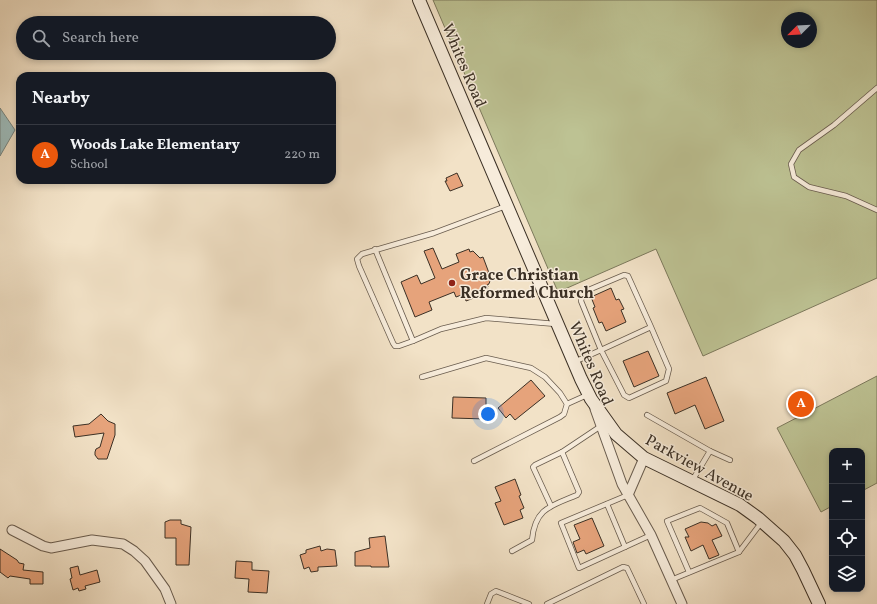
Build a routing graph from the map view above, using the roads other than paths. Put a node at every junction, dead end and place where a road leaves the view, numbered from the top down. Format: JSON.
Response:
{"nodes":[{"id":1,"x":419,"y":0,"type":"edge"},
{"id":2,"x":877,"y":88,"type":"edge"},
{"id":3,"x":507,"y":206,"type":"junction"},
{"id":4,"x":877,"y":210,"type":"edge"},
{"id":5,"x":375,"y":249,"type":"junction"},
{"id":6,"x":558,"y":324,"type":"junction"},
{"id":7,"x":652,"y":327,"type":"junction"},
{"id":8,"x":413,"y":341,"type":"junction"},
{"id":9,"x":601,"y":350,"type":"junction"},
{"id":10,"x":574,"y":362,"type":"junction"},
{"id":11,"x":422,"y":377,"type":"dead end"},
{"id":12,"x":590,"y":397,"type":"junction"},
{"id":13,"x":567,"y":404,"type":"junction"},
{"id":14,"x":647,"y":415,"type":"dead end"},
{"id":15,"x":601,"y":426,"type":"junction"},
{"id":16,"x":710,"y":451,"type":"junction"},
{"id":17,"x":562,"y":452,"type":"junction"},
{"id":18,"x":644,"y":458,"type":"junction"},
{"id":19,"x":730,"y":460,"type":"dead end"},
{"id":20,"x":474,"y":462,"type":"dead end"},
{"id":21,"x":692,"y":481,"type":"junction"},
{"id":22,"x":628,"y":495,"type":"junction"},
{"id":23,"x":607,"y":504,"type":"junction"},
{"id":24,"x":551,"y":506,"type":"junction"},
{"id":25,"x":762,"y":522,"type":"junction"},
{"id":26,"x":12,"y":530,"type":"dead end"},
{"id":27,"x":651,"y":535,"type":"junction"},
{"id":28,"x":625,"y":547,"type":"junction"},
{"id":29,"x":512,"y":551,"type":"dead end"},
{"id":30,"x":739,"y":552,"type":"junction"},
{"id":31,"x":689,"y":572,"type":"junction"},
{"id":32,"x":671,"y":580,"type":"junction"},
{"id":33,"x":171,"y":604,"type":"edge"},
{"id":34,"x":488,"y":604,"type":"edge"},
{"id":35,"x":529,"y":604,"type":"edge"},
{"id":36,"x":547,"y":604,"type":"edge"},
{"id":37,"x":644,"y":604,"type":"edge"},
{"id":38,"x":682,"y":604,"type":"edge"},
{"id":39,"x":819,"y":604,"type":"edge"}],
"edges":[{"from":1,"to":3,"type":"street","name":"Whites Road"},
{"from":2,"to":4,"type":"lane"},
{"from":3,"to":5,"type":"lane"},
{"from":3,"to":6,"type":"street","name":"Whites Road"},
{"from":5,"to":8,"type":"lane"},
{"from":5,"to":8,"type":"lane"},
{"from":6,"to":8,"type":"lane"},
{"from":6,"to":10,"type":"street","name":"Whites Road"},
{"from":7,"to":9,"type":"lane"},
{"from":7,"to":9,"type":"lane"},
{"from":7,"to":9,"type":"lane"},
{"from":9,"to":10,"type":"lane"},
{"from":10,"to":12,"type":"street","name":"Whites Road"},
{"from":11,"to":13,"type":"lane"},
{"from":12,"to":13,"type":"lane"},
{"from":12,"to":15,"type":"street","name":"Whites Road"},
{"from":12,"to":18,"type":"street","name":"Parkview Avenue"},
{"from":13,"to":20,"type":"lane"},
{"from":14,"to":16,"type":"lane"},
{"from":15,"to":17,"type":"lane"},
{"from":15,"to":22,"type":"street","name":"Whites Road"},
{"from":16,"to":19,"type":"lane"},
{"from":16,"to":21,"type":"lane"},
{"from":17,"to":24,"type":"lane"},
{"from":17,"to":24,"type":"lane"},
{"from":18,"to":21,"type":"street","name":"Parkview Avenue"},
{"from":18,"to":22,"type":"street"},
{"from":21,"to":25,"type":"street","name":"Parkview Avenue"},
{"from":22,"to":23,"type":"lane"},
{"from":22,"to":27,"type":"street","name":"Whites Road"},
{"from":23,"to":28,"type":"lane"},
{"from":23,"to":28,"type":"lane"},
{"from":24,"to":29,"type":"lane"},
{"from":25,"to":30,"type":"lane"},
{"from":25,"to":39,"type":"street","name":"Parkview Avenue"},
{"from":26,"to":33,"type":"street"},
{"from":27,"to":28,"type":"lane"},
{"from":27,"to":32,"type":"street","name":"Whites Road"},
{"from":30,"to":31,"type":"lane"},
{"from":30,"to":31,"type":"lane"},
{"from":31,"to":32,"type":"lane"},
{"from":32,"to":38,"type":"street","name":"Whites Road"},
{"from":34,"to":35,"type":"lane"},
{"from":36,"to":37,"type":"lane"}]}
